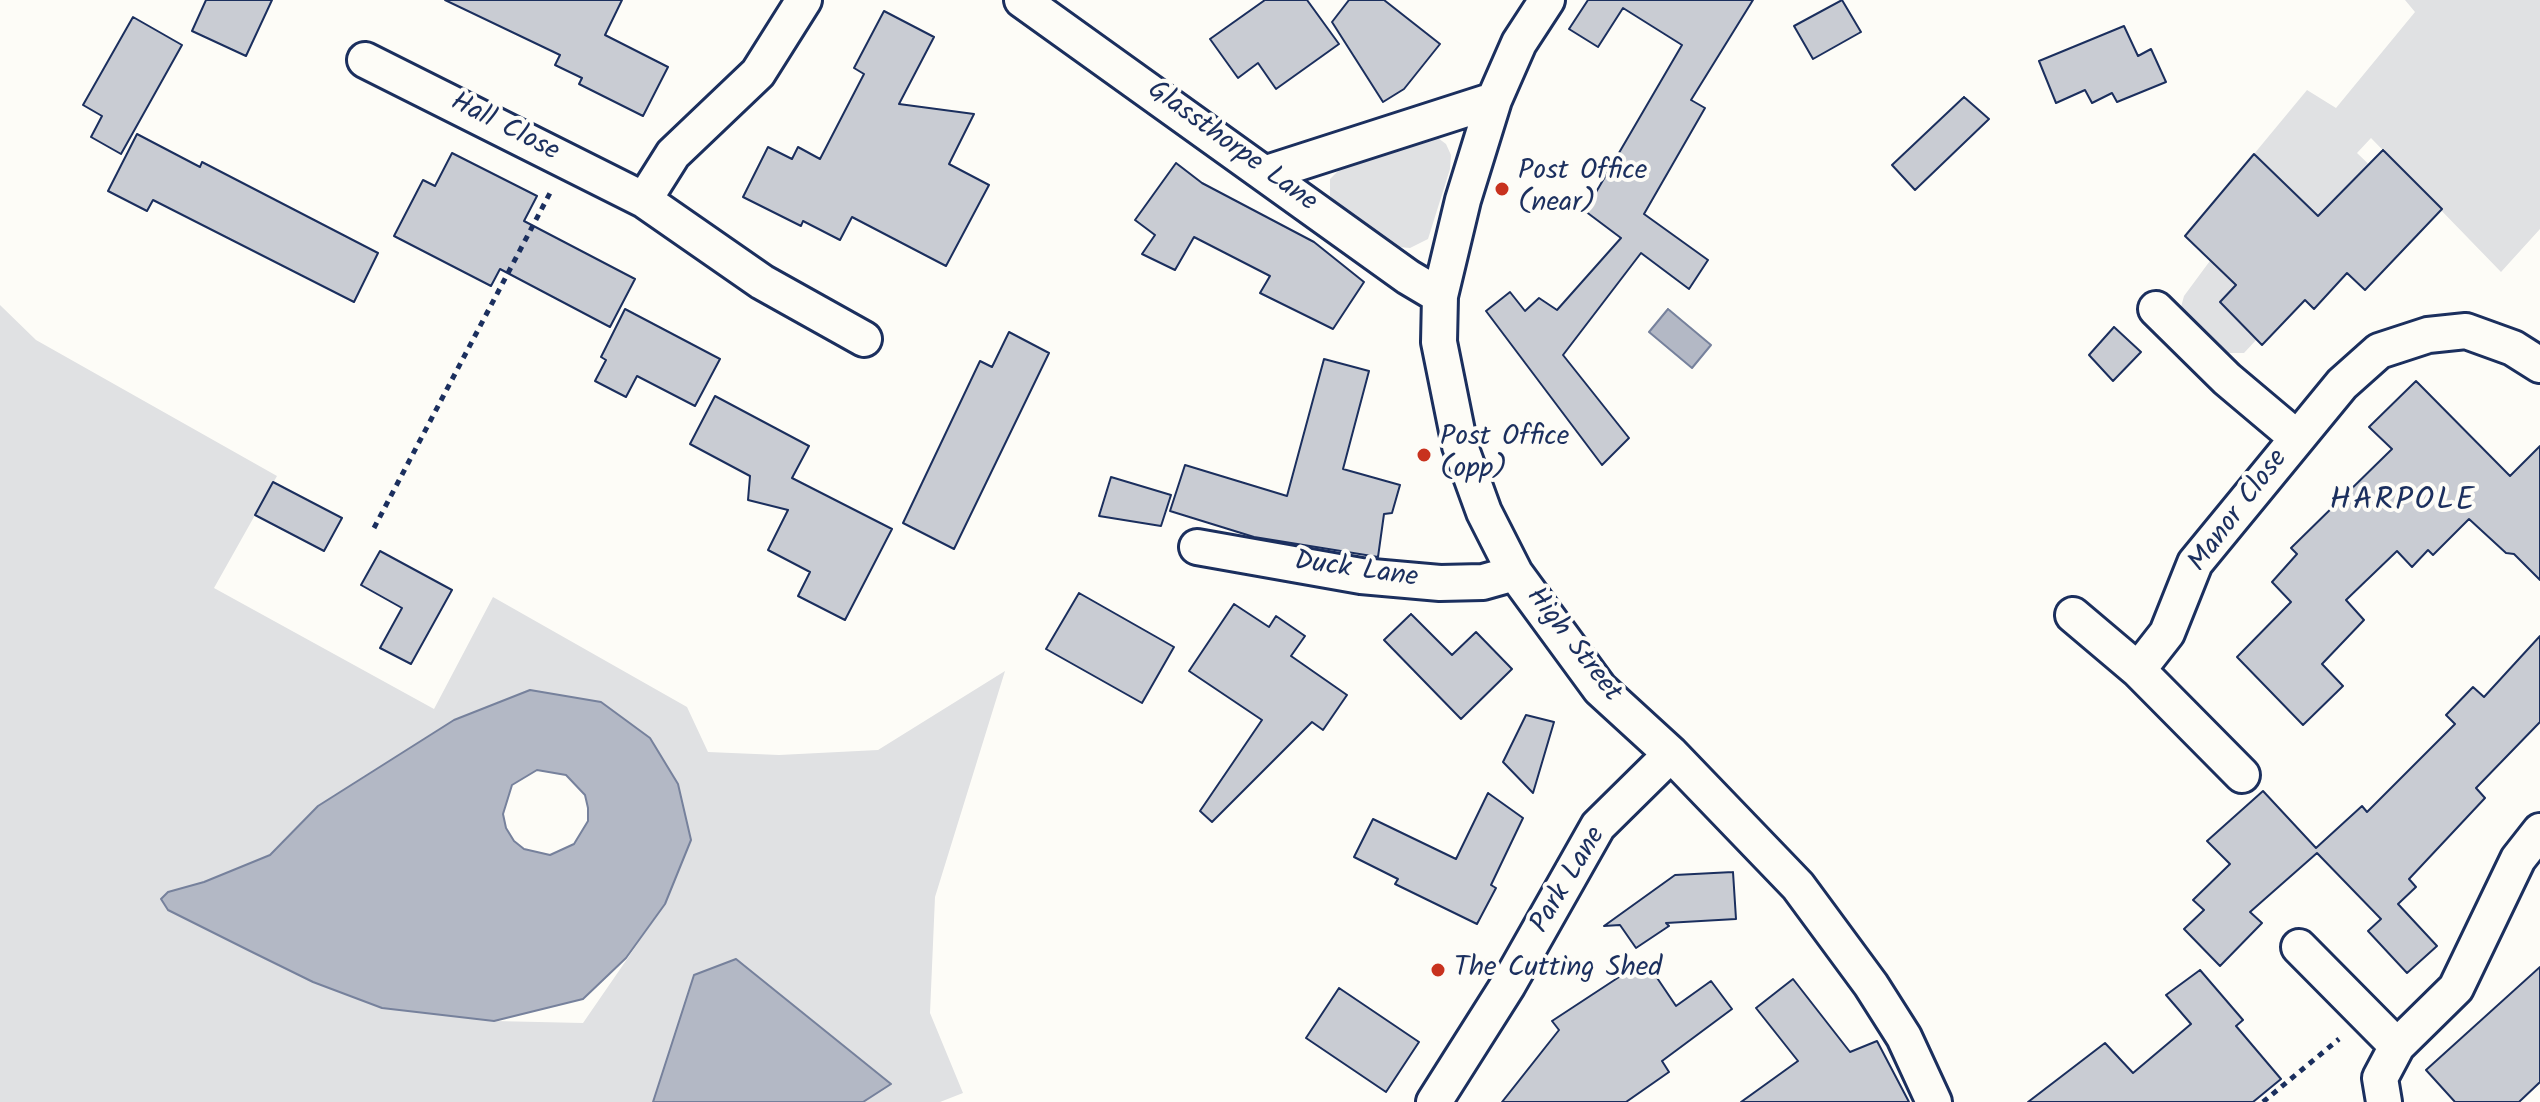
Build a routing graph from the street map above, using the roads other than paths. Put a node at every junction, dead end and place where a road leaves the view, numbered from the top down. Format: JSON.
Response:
{"nodes":[{"id":1,"x":804,"y":0,"type":"edge"},
{"id":2,"x":1022,"y":0,"type":"edge"},
{"id":3,"x":1547,"y":0,"type":"edge"},
{"id":4,"x":365,"y":60,"type":"dead end"},
{"id":5,"x":1494,"y":100,"type":"junction"},
{"id":6,"x":1267,"y":173,"type":"junction"},
{"id":7,"x":644,"y":200,"type":"junction"},
{"id":8,"x":1440,"y":296,"type":"junction"},
{"id":9,"x":2156,"y":309,"type":"dead end"},
{"id":10,"x":864,"y":339,"type":"dead end"},
{"id":11,"x":2540,"y":365,"type":"edge"},
{"id":12,"x":2297,"y":438,"type":"junction"},
{"id":13,"x":1197,"y":547,"type":"dead end"},
{"id":14,"x":1515,"y":573,"type":"junction"},
{"id":15,"x":2073,"y":615,"type":"dead end"},
{"id":16,"x":2138,"y":670,"type":"junction"},
{"id":17,"x":1671,"y":754,"type":"junction"},
{"id":18,"x":2242,"y":775,"type":"dead end"},
{"id":19,"x":2540,"y":831,"type":"edge"},
{"id":20,"x":2299,"y":947,"type":"dead end"},
{"id":21,"x":2397,"y":1046,"type":"junction"},
{"id":22,"x":1434,"y":1102,"type":"edge"},
{"id":23,"x":1934,"y":1102,"type":"edge"},
{"id":24,"x":2384,"y":1102,"type":"edge"}],
"edges":[{"from":1,"to":7,"type":"street"},
{"from":2,"to":6,"type":"street","name":"Glassthorpe Lane"},
{"from":3,"to":5,"type":"street","name":"High Street"},
{"from":4,"to":7,"type":"street","name":"Hall Close"},
{"from":5,"to":6,"type":"street"},
{"from":5,"to":8,"type":"street","name":"High Street"},
{"from":6,"to":8,"type":"street","name":"Glassthorpe Lane"},
{"from":7,"to":10,"type":"street","name":"Hall Close"},
{"from":8,"to":14,"type":"street","name":"High Street"},
{"from":9,"to":12,"type":"street","name":"Manor Close"},
{"from":11,"to":12,"type":"street","name":"Manor Close"},
{"from":12,"to":16,"type":"street","name":"Manor Close"},
{"from":13,"to":14,"type":"street","name":"Duck Lane"},
{"from":14,"to":17,"type":"street","name":"High Street"},
{"from":15,"to":16,"type":"street"},
{"from":16,"to":18,"type":"street"},
{"from":17,"to":22,"type":"street","name":"Park Lane"},
{"from":17,"to":23,"type":"street","name":"High Street"},
{"from":19,"to":21,"type":"street"},
{"from":20,"to":21,"type":"street"},
{"from":21,"to":24,"type":"street"}]}
